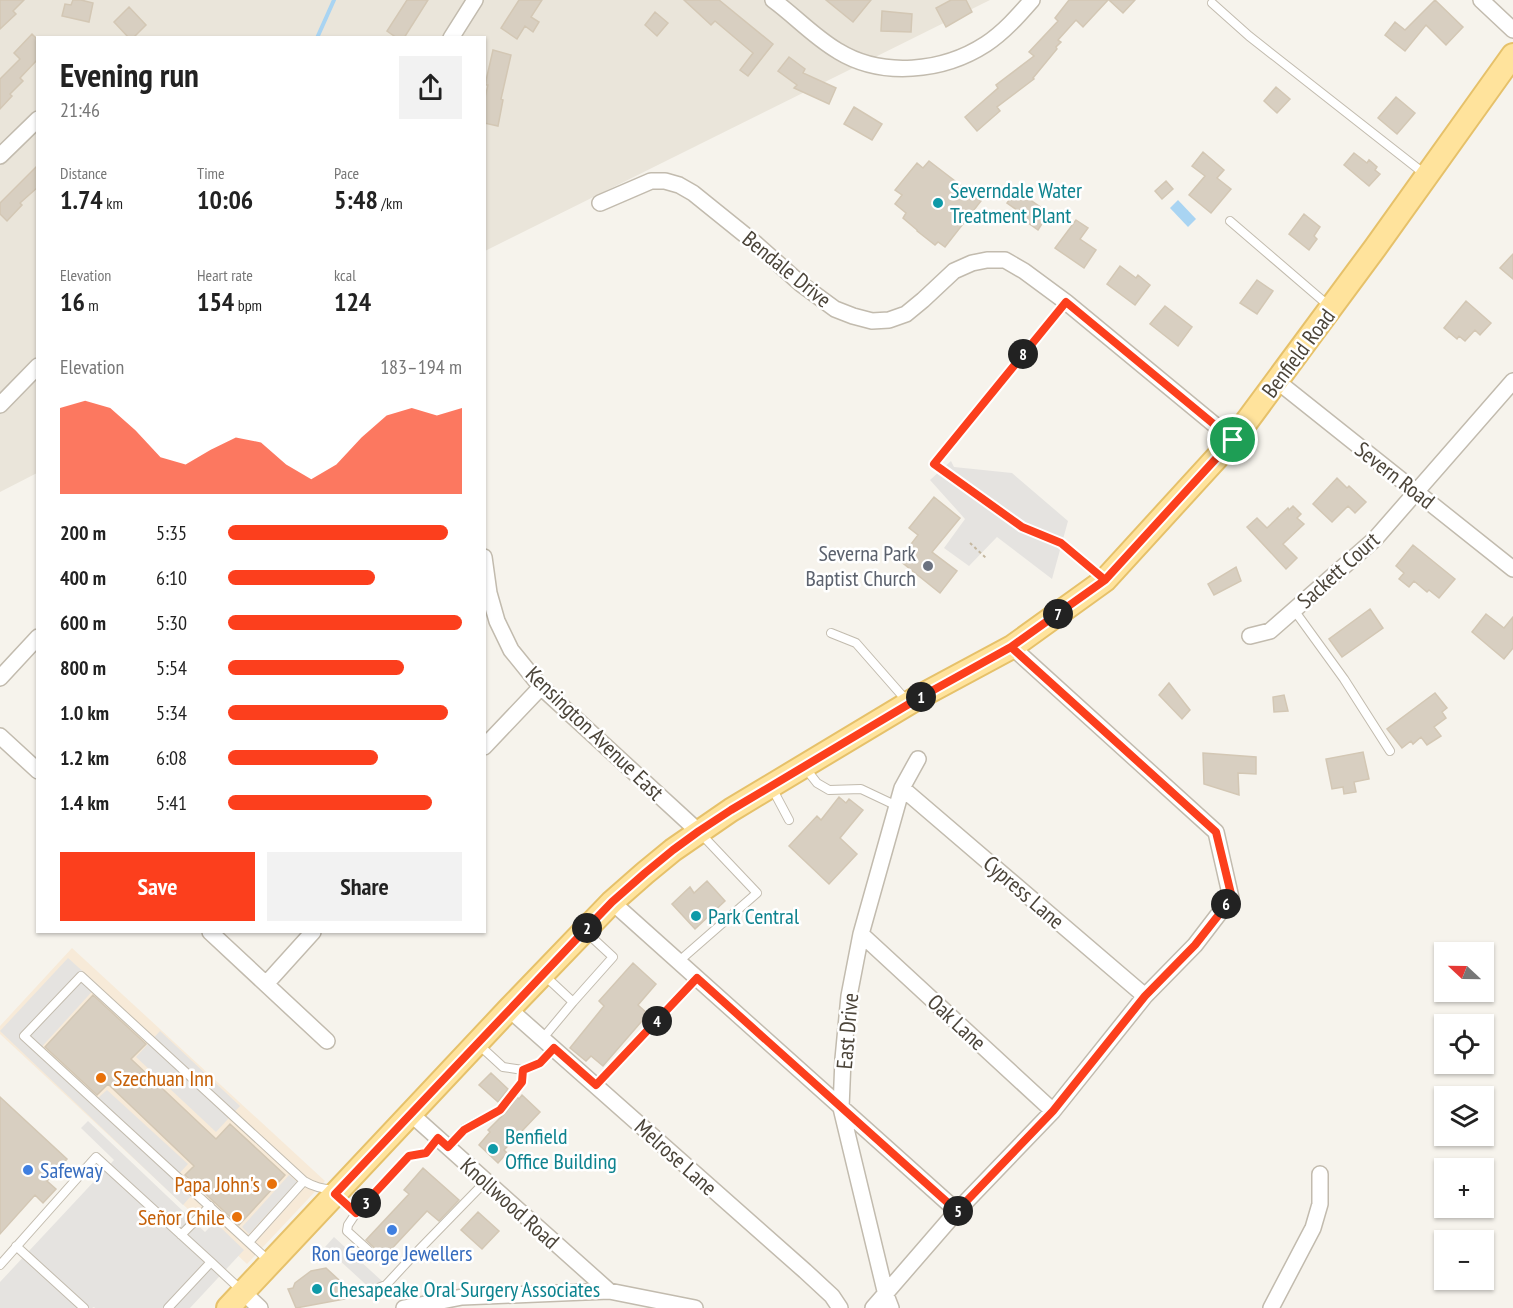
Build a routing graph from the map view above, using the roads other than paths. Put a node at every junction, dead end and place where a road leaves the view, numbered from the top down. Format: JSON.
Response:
{"nodes":[{"id":1,"x":475,"y":0,"type":"edge"},
{"id":2,"x":773,"y":0,"type":"edge"},
{"id":3,"x":1032,"y":0,"type":"edge"},
{"id":4,"x":1481,"y":0,"type":"edge"},
{"id":5,"x":1212,"y":3,"type":"dead end"},
{"id":6,"x":1513,"y":30,"type":"edge"},
{"id":7,"x":452,"y":36,"type":"edge"},
{"id":8,"x":1513,"y":55,"type":"edge"},
{"id":9,"x":36,"y":121,"type":"edge"},
{"id":10,"x":0,"y":156,"type":"edge"},
{"id":11,"x":1427,"y":177,"type":"junction"},
{"id":12,"x":600,"y":203,"type":"dead end"},
{"id":13,"x":1230,"y":221,"type":"dead end"},
{"id":14,"x":1066,"y":302,"type":"junction"},
{"id":15,"x":1332,"y":308,"type":"junction"},
{"id":16,"x":36,"y":368,"type":"edge"},
{"id":17,"x":1277,"y":381,"type":"junction"},
{"id":18,"x":1513,"y":381,"type":"edge"},
{"id":19,"x":0,"y":405,"type":"edge"},
{"id":20,"x":1233,"y":440,"type":"junction"},
{"id":21,"x":1416,"y":492,"type":"junction"},
{"id":22,"x":486,"y":568,"type":"edge"},
{"id":23,"x":1513,"y":569,"type":"edge"},
{"id":24,"x":1105,"y":580,"type":"junction"},
{"id":25,"x":1294,"y":610,"type":"junction"},
{"id":26,"x":831,"y":633,"type":"dead end"},
{"id":27,"x":1250,"y":636,"type":"dead end"},
{"id":28,"x":36,"y":639,"type":"edge"},
{"id":29,"x":1011,"y":647,"type":"junction"},
{"id":30,"x":0,"y":678,"type":"edge"},
{"id":31,"x":542,"y":687,"type":"junction"},
{"id":32,"x":909,"y":704,"type":"junction"},
{"id":33,"x":0,"y":736,"type":"edge"},
{"id":34,"x":486,"y":745,"type":"edge"},
{"id":35,"x":1390,"y":751,"type":"dead end"},
{"id":36,"x":918,"y":759,"type":"dead end"},
{"id":37,"x":805,"y":767,"type":"junction"},
{"id":38,"x":36,"y":769,"type":"edge"},
{"id":39,"x":771,"y":787,"type":"junction"},
{"id":40,"x":902,"y":788,"type":"junction"},
{"id":41,"x":897,"y":806,"type":"junction"},
{"id":42,"x":789,"y":820,"type":"dead end"},
{"id":43,"x":699,"y":831,"type":"junction"},
{"id":44,"x":612,"y":902,"type":"junction"},
{"id":45,"x":585,"y":930,"type":"junction"},
{"id":46,"x":211,"y":933,"type":"edge"},
{"id":47,"x":312,"y":933,"type":"edge"},
{"id":48,"x":861,"y":934,"type":"junction"},
{"id":49,"x":678,"y":962,"type":"junction"},
{"id":50,"x":543,"y":974,"type":"junction"},
{"id":51,"x":697,"y":978,"type":"junction"},
{"id":52,"x":266,"y":984,"type":"junction"},
{"id":53,"x":1145,"y":996,"type":"junction"},
{"id":54,"x":573,"y":1002,"type":"junction"},
{"id":55,"x":509,"y":1009,"type":"junction"},
{"id":56,"x":327,"y":1041,"type":"dead end"},
{"id":57,"x":477,"y":1043,"type":"junction"},
{"id":58,"x":548,"y":1043,"type":"junction"},
{"id":59,"x":523,"y":1070,"type":"junction"},
{"id":60,"x":596,"y":1085,"type":"junction"},
{"id":61,"x":841,"y":1108,"type":"junction"},
{"id":62,"x":1053,"y":1111,"type":"junction"},
{"id":63,"x":411,"y":1113,"type":"junction"},
{"id":64,"x":443,"y":1143,"type":"junction"},
{"id":65,"x":1320,"y":1174,"type":"dead end"},
{"id":66,"x":304,"y":1181,"type":"junction"},
{"id":67,"x":485,"y":1182,"type":"junction"},
{"id":68,"x":338,"y":1191,"type":"junction"},
{"id":69,"x":210,"y":1206,"type":"junction"},
{"id":70,"x":957,"y":1211,"type":"junction"},
{"id":71,"x":356,"y":1213,"type":"junction"},
{"id":72,"x":182,"y":1235,"type":"junction"},
{"id":73,"x":249,"y":1242,"type":"junction"},
{"id":74,"x":16,"y":1246,"type":"junction"},
{"id":75,"x":368,"y":1250,"type":"dead end"},
{"id":76,"x":211,"y":1262,"type":"junction"},
{"id":77,"x":271,"y":1263,"type":"junction"},
{"id":78,"x":0,"y":1264,"type":"edge"},
{"id":79,"x":361,"y":1289,"type":"dead end"},
{"id":80,"x":609,"y":1292,"type":"junction"},
{"id":81,"x":462,"y":1297,"type":"junction"},
{"id":82,"x":236,"y":1300,"type":"edge"},
{"id":83,"x":889,"y":1301,"type":"edge"},
{"id":84,"x":689,"y":1307,"type":"edge"},
{"id":85,"x":84,"y":1308,"type":"edge"},
{"id":86,"x":168,"y":1308,"type":"edge"},
{"id":87,"x":260,"y":1308,"type":"edge"},
{"id":88,"x":404,"y":1308,"type":"edge"},
{"id":89,"x":474,"y":1308,"type":"edge"},
{"id":90,"x":840,"y":1308,"type":"edge"},
{"id":91,"x":873,"y":1308,"type":"edge"},
{"id":92,"x":1271,"y":1308,"type":"edge"}],
"edges":[{"from":1,"to":7,"type":"street"},
{"from":2,"to":3,"type":"street"},
{"from":4,"to":6,"type":"street"},
{"from":5,"to":11,"type":"lane"},
{"from":8,"to":11,"type":"main road","name":"Benfield Road"},
{"from":9,"to":10,"type":"street"},
{"from":11,"to":15,"type":"main road","name":"Benfield Road"},
{"from":12,"to":14,"type":"street","name":"Bendale Drive"},
{"from":13,"to":15,"type":"lane"},
{"from":14,"to":20,"type":"street","name":"Bendale Drive"},
{"from":14,"to":24,"type":"lane"},
{"from":15,"to":17,"type":"main road","name":"Benfield Road"},
{"from":16,"to":19,"type":"street"},
{"from":17,"to":20,"type":"main road","name":"Benfield Road"},
{"from":17,"to":21,"type":"street","name":"Severn Road"},
{"from":18,"to":21,"type":"street","name":"Sackett Court"},
{"from":20,"to":24,"type":"main road","name":"Benfield Road"},
{"from":21,"to":23,"type":"street","name":"Severn Road"},
{"from":21,"to":25,"type":"street","name":"Sackett Court"},
{"from":22,"to":31,"type":"street","name":"Kensington Avenue East"},
{"from":24,"to":29,"type":"main road","name":"Benfield Road"},
{"from":25,"to":27,"type":"street","name":"Sackett Court"},
{"from":25,"to":35,"type":"lane"},
{"from":26,"to":32,"type":"lane"},
{"from":28,"to":30,"type":"street"},
{"from":29,"to":32,"type":"main road","name":"Benfield Road"},
{"from":29,"to":53,"type":"street"},
{"from":31,"to":34,"type":"street"},
{"from":31,"to":43,"type":"street","name":"Kensington Avenue East"},
{"from":32,"to":37,"type":"main road","name":"Benfield Road"},
{"from":33,"to":38,"type":"street"},
{"from":36,"to":40,"type":"street","name":"East Drive"},
{"from":37,"to":39,"type":"main road","name":"Benfield Road"},
{"from":37,"to":41,"type":"lane"},
{"from":39,"to":42,"type":"lane"},
{"from":39,"to":43,"type":"main road","name":"Benfield Road"},
{"from":40,"to":41,"type":"street","name":"East Drive"},
{"from":40,"to":53,"type":"street","name":"Cypress Lane"},
{"from":41,"to":48,"type":"street","name":"East Drive"},
{"from":43,"to":44,"type":"main road","name":"Benfield Road"},
{"from":43,"to":49,"type":"lane"},
{"from":44,"to":45,"type":"main road","name":"Benfield Road"},
{"from":44,"to":49,"type":"street"},
{"from":45,"to":50,"type":"main road","name":"Benfield Road"},
{"from":45,"to":54,"type":"lane"},
{"from":46,"to":52,"type":"street"},
{"from":47,"to":52,"type":"street"},
{"from":48,"to":61,"type":"street","name":"East Drive"},
{"from":48,"to":62,"type":"street","name":"Oak Lane"},
{"from":49,"to":51,"type":"street"},
{"from":50,"to":54,"type":"lane"},
{"from":50,"to":55,"type":"main road","name":"Benfield Road"},
{"from":51,"to":60,"type":"lane"},
{"from":51,"to":61,"type":"street"},
{"from":52,"to":56,"type":"street"},
{"from":53,"to":62,"type":"street"},
{"from":54,"to":58,"type":"lane"},
{"from":55,"to":57,"type":"main road","name":"Benfield Road"},
{"from":55,"to":58,"type":"street","name":"Melrose Lane"},
{"from":57,"to":59,"type":"lane"},
{"from":57,"to":63,"type":"main road","name":"Benfield Road"},
{"from":58,"to":59,"type":"lane"},
{"from":58,"to":60,"type":"street","name":"Melrose Lane"},
{"from":59,"to":64,"type":"lane"},
{"from":60,"to":90,"type":"street","name":"Melrose Lane"},
{"from":61,"to":70,"type":"street"},
{"from":61,"to":83,"type":"street","name":"East Drive"},
{"from":62,"to":70,"type":"street"},
{"from":63,"to":64,"type":"street","name":"Knollwood Road"},
{"from":63,"to":68,"type":"main road","name":"Benfield Road"},
{"from":64,"to":67,"type":"street","name":"Knollwood Road"},
{"from":64,"to":71,"type":"lane"},
{"from":65,"to":92,"type":"street"},
{"from":66,"to":68,"type":"lane"},
{"from":66,"to":69,"type":"lane"},
{"from":66,"to":73,"type":"lane"},
{"from":67,"to":79,"type":"lane"},
{"from":67,"to":80,"type":"street","name":"Knollwood Road"},
{"from":68,"to":71,"type":"lane"},
{"from":68,"to":77,"type":"main road","name":"Benfield Road"},
{"from":69,"to":72,"type":"lane"},
{"from":69,"to":73,"type":"lane"},
{"from":70,"to":83,"type":"street"},
{"from":71,"to":75,"type":"lane"},
{"from":72,"to":74,"type":"lane"},
{"from":72,"to":76,"type":"lane"},
{"from":73,"to":77,"type":"lane"},
{"from":74,"to":78,"type":"lane"},
{"from":74,"to":85,"type":"lane"},
{"from":76,"to":82,"type":"lane"},
{"from":76,"to":86,"type":"lane"},
{"from":77,"to":82,"type":"main road","name":"Benfield Road"},
{"from":80,"to":81,"type":"street"},
{"from":80,"to":84,"type":"street"},
{"from":81,"to":88,"type":"street"},
{"from":81,"to":89,"type":"street"},
{"from":82,"to":87,"type":"street"},
{"from":83,"to":91,"type":"street"}]}
